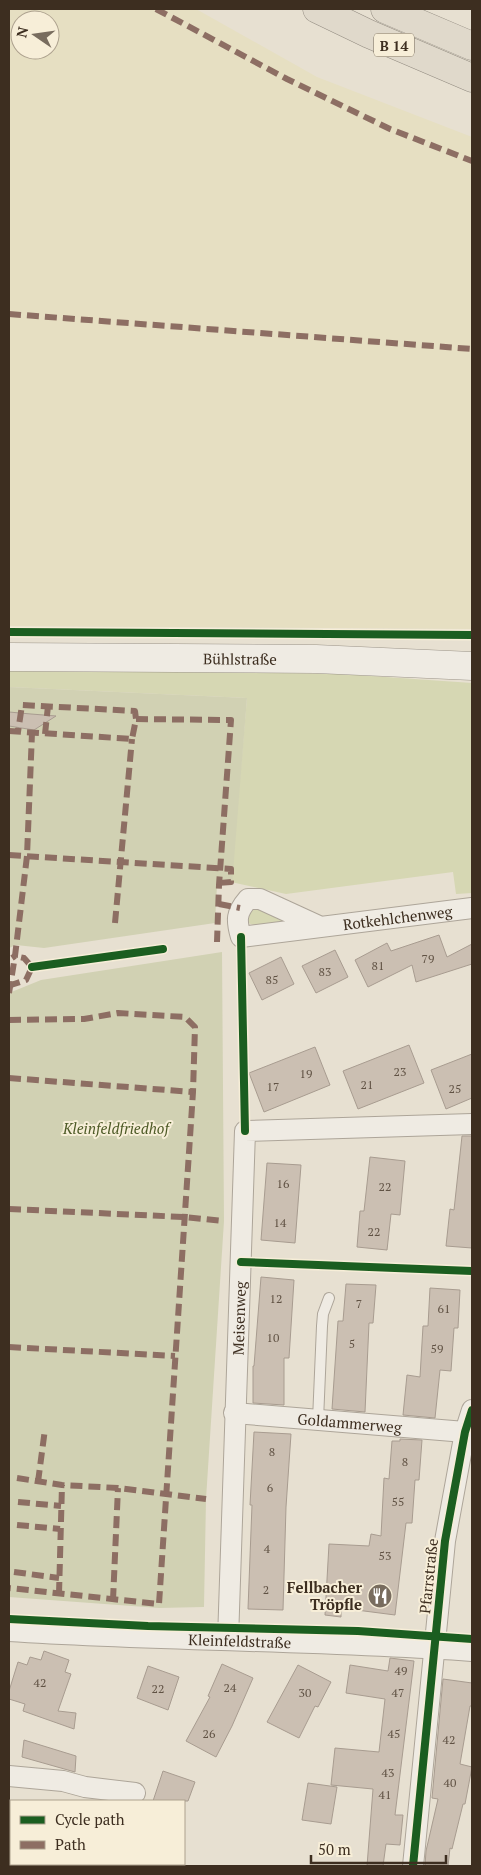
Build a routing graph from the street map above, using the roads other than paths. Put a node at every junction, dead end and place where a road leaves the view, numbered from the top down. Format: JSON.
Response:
{"nodes":[{"id":1,"x":317,"y":9,"type":"edge"},
{"id":2,"x":384,"y":9,"type":"edge"},
{"id":3,"x":472,"y":46,"type":"edge"},
{"id":4,"x":472,"y":78,"type":"edge"},
{"id":5,"x":9,"y":656,"type":"edge"},
{"id":6,"x":472,"y":666,"type":"edge"},
{"id":7,"x":472,"y":908,"type":"edge"},
{"id":8,"x":322,"y":927,"type":"junction"},
{"id":9,"x":472,"y":1124,"type":"edge"},
{"id":10,"x":329,"y":1298,"type":"dead end"},
{"id":11,"x":472,"y":1410,"type":"edge"},
{"id":12,"x":234,"y":1414,"type":"junction"},
{"id":13,"x":318,"y":1420,"type":"junction"},
{"id":14,"x":465,"y":1432,"type":"junction"},
{"id":15,"x":9,"y":1631,"type":"edge"},
{"id":16,"x":228,"y":1640,"type":"junction"},
{"id":17,"x":435,"y":1649,"type":"junction"},
{"id":18,"x":472,"y":1651,"type":"edge"},
{"id":19,"x":9,"y":1776,"type":"edge"},
{"id":20,"x":135,"y":1793,"type":"dead end"},
{"id":21,"x":413,"y":1866,"type":"edge"}],
"edges":[{"from":1,"to":4,"type":"highway","number":"B 14"},
{"from":2,"to":3,"type":"highway","number":"B 14"},
{"from":5,"to":6,"type":"main road","name":"Bühlstraße"},
{"from":7,"to":8,"type":"street","name":"Rotkehlchenweg"},
{"from":8,"to":8,"type":"street","name":"Rotkehlchenweg"},
{"from":9,"to":12,"type":"street","name":"Meisenweg"},
{"from":10,"to":13,"type":"lane"},
{"from":11,"to":14,"type":"street","name":"Pfarrstraße"},
{"from":12,"to":13,"type":"street","name":"Goldammerweg"},
{"from":12,"to":16,"type":"street","name":"Meisenweg"},
{"from":13,"to":14,"type":"street","name":"Goldammerweg"},
{"from":14,"to":17,"type":"street","name":"Pfarrstraße"},
{"from":15,"to":16,"type":"street","name":"Kleinfeldstraße"},
{"from":16,"to":17,"type":"street","name":"Kleinfeldstraße"},
{"from":17,"to":18,"type":"street","name":"Kleinfeldstraße"},
{"from":17,"to":21,"type":"street","name":"Pfarrstraße"},
{"from":19,"to":20,"type":"street"}]}
